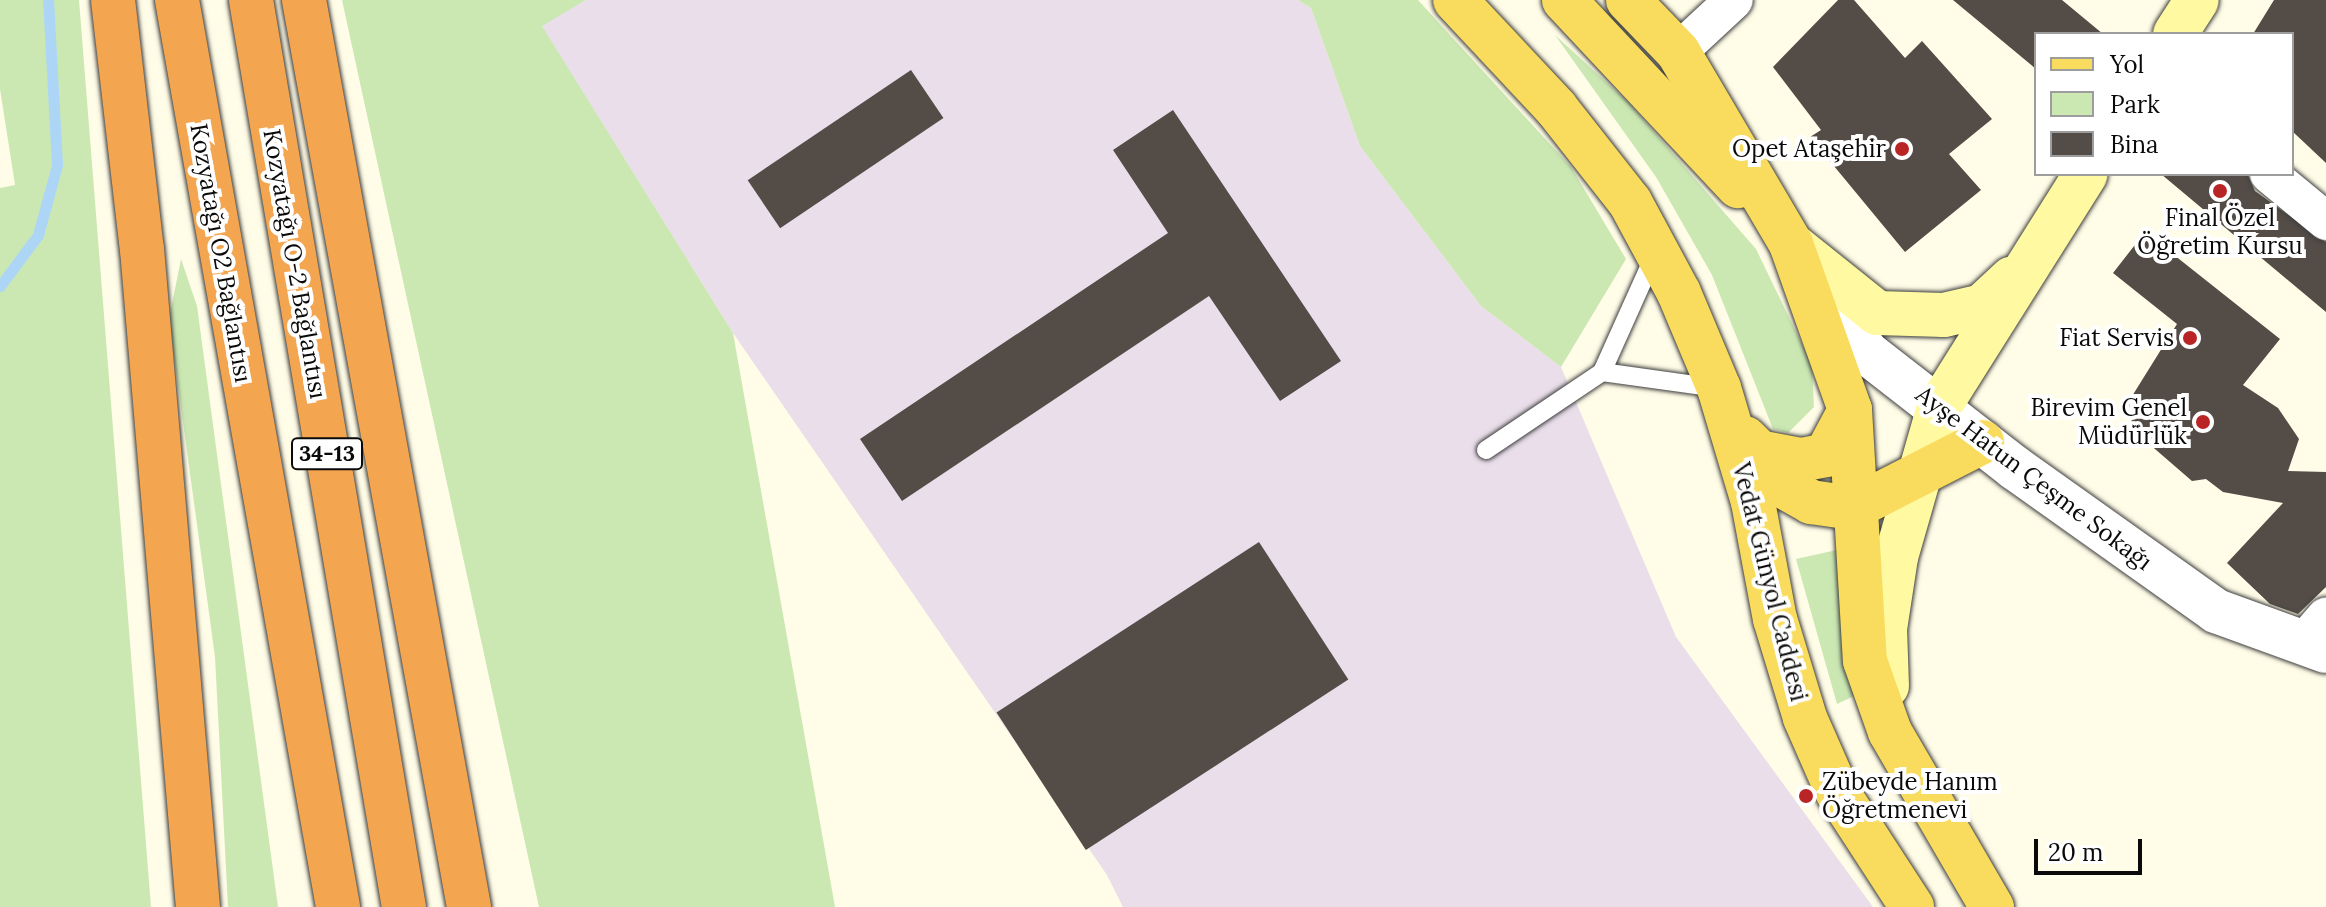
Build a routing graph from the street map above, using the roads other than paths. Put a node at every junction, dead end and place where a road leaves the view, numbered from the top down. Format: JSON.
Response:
{"nodes":[{"id":1,"x":113,"y":0,"type":"edge"},
{"id":2,"x":177,"y":0,"type":"edge"},
{"id":3,"x":251,"y":0,"type":"edge"},
{"id":4,"x":304,"y":0,"type":"edge"},
{"id":5,"x":1455,"y":0,"type":"edge"},
{"id":6,"x":1564,"y":0,"type":"edge"},
{"id":7,"x":1628,"y":0,"type":"edge"},
{"id":8,"x":1734,"y":0,"type":"edge"},
{"id":9,"x":2197,"y":0,"type":"edge"},
{"id":10,"x":2176,"y":32,"type":"edge"},
{"id":11,"x":1678,"y":52,"type":"junction"},
{"id":12,"x":2085,"y":176,"type":"edge"},
{"id":13,"x":2271,"y":176,"type":"edge"},
{"id":14,"x":2326,"y":221,"type":"edge"},
{"id":15,"x":1791,"y":244,"type":"junction"},
{"id":16,"x":2042,"y":245,"type":"junction"},
{"id":17,"x":1657,"y":251,"type":"junction"},
{"id":18,"x":1602,"y":372,"type":"junction"},
{"id":19,"x":1724,"y":405,"type":"junction"},
{"id":20,"x":1939,"y":407,"type":"junction"},
{"id":21,"x":382,"y":409,"type":"junction"},
{"id":22,"x":1850,"y":410,"type":"junction"},
{"id":23,"x":1982,"y":442,"type":"junction"},
{"id":24,"x":1486,"y":450,"type":"dead end"},
{"id":25,"x":1916,"y":477,"type":"junction"},
{"id":26,"x":264,"y":506,"type":"junction"},
{"id":27,"x":1853,"y":508,"type":"junction"},
{"id":28,"x":2318,"y":637,"type":"edge"},
{"id":29,"x":1890,"y":732,"type":"junction"},
{"id":30,"x":198,"y":907,"type":"edge"},
{"id":31,"x":311,"y":907,"type":"edge"},
{"id":32,"x":338,"y":907,"type":"edge"},
{"id":33,"x":404,"y":907,"type":"edge"},
{"id":34,"x":469,"y":907,"type":"edge"},
{"id":35,"x":498,"y":907,"type":"edge"},
{"id":36,"x":1912,"y":907,"type":"edge"},
{"id":37,"x":1992,"y":907,"type":"edge"}],
"edges":[{"from":1,"to":30,"type":"highway"},
{"from":2,"to":26,"type":"highway","name":"Kozyatağı O2 Bağlantısı","number":"34-13"},
{"from":3,"to":33,"type":"highway","name":"Kozyatağı O-2 Bağlantısı","number":"34-13"},
{"from":4,"to":21,"type":"highway"},
{"from":5,"to":17,"type":"main road","name":"Vedat Günyol Caddesi"},
{"from":6,"to":15,"type":"main road"},
{"from":7,"to":11,"type":"main road"},
{"from":8,"to":11,"type":"street"},
{"from":9,"to":10,"type":"main road"},
{"from":11,"to":15,"type":"main road"},
{"from":12,"to":16,"type":"main road"},
{"from":13,"to":14,"type":"street"},
{"from":15,"to":16,"type":"main road"},
{"from":15,"to":20,"type":"street","name":"Ayşe Hatun Çeşme Sokağı"},
{"from":15,"to":22,"type":"main road"},
{"from":16,"to":20,"type":"main road"},
{"from":17,"to":18,"type":"lane"},
{"from":17,"to":19,"type":"main road","name":"Vedat Günyol Caddesi"},
{"from":18,"to":19,"type":"lane"},
{"from":18,"to":24,"type":"lane"},
{"from":19,"to":22,"type":"main road","name":"Vedat Günyol Caddesi"},
{"from":19,"to":27,"type":"main road"},
{"from":19,"to":36,"type":"main road","name":"Vedat Günyol Caddesi"},
{"from":20,"to":23,"type":"street","name":"Ayşe Hatun Çeşme Sokağı"},
{"from":20,"to":25,"type":"main road"},
{"from":21,"to":34,"type":"highway"},
{"from":21,"to":35,"type":"highway"},
{"from":22,"to":27,"type":"main road"},
{"from":23,"to":25,"type":"main road"},
{"from":23,"to":28,"type":"street","name":"Ayşe Hatun Çeşme Sokağı"},
{"from":25,"to":27,"type":"main road"},
{"from":25,"to":29,"type":"main road"},
{"from":26,"to":31,"type":"highway"},
{"from":26,"to":32,"type":"highway","number":"34-13"},
{"from":27,"to":29,"type":"main road"},
{"from":29,"to":37,"type":"main road"}]}
